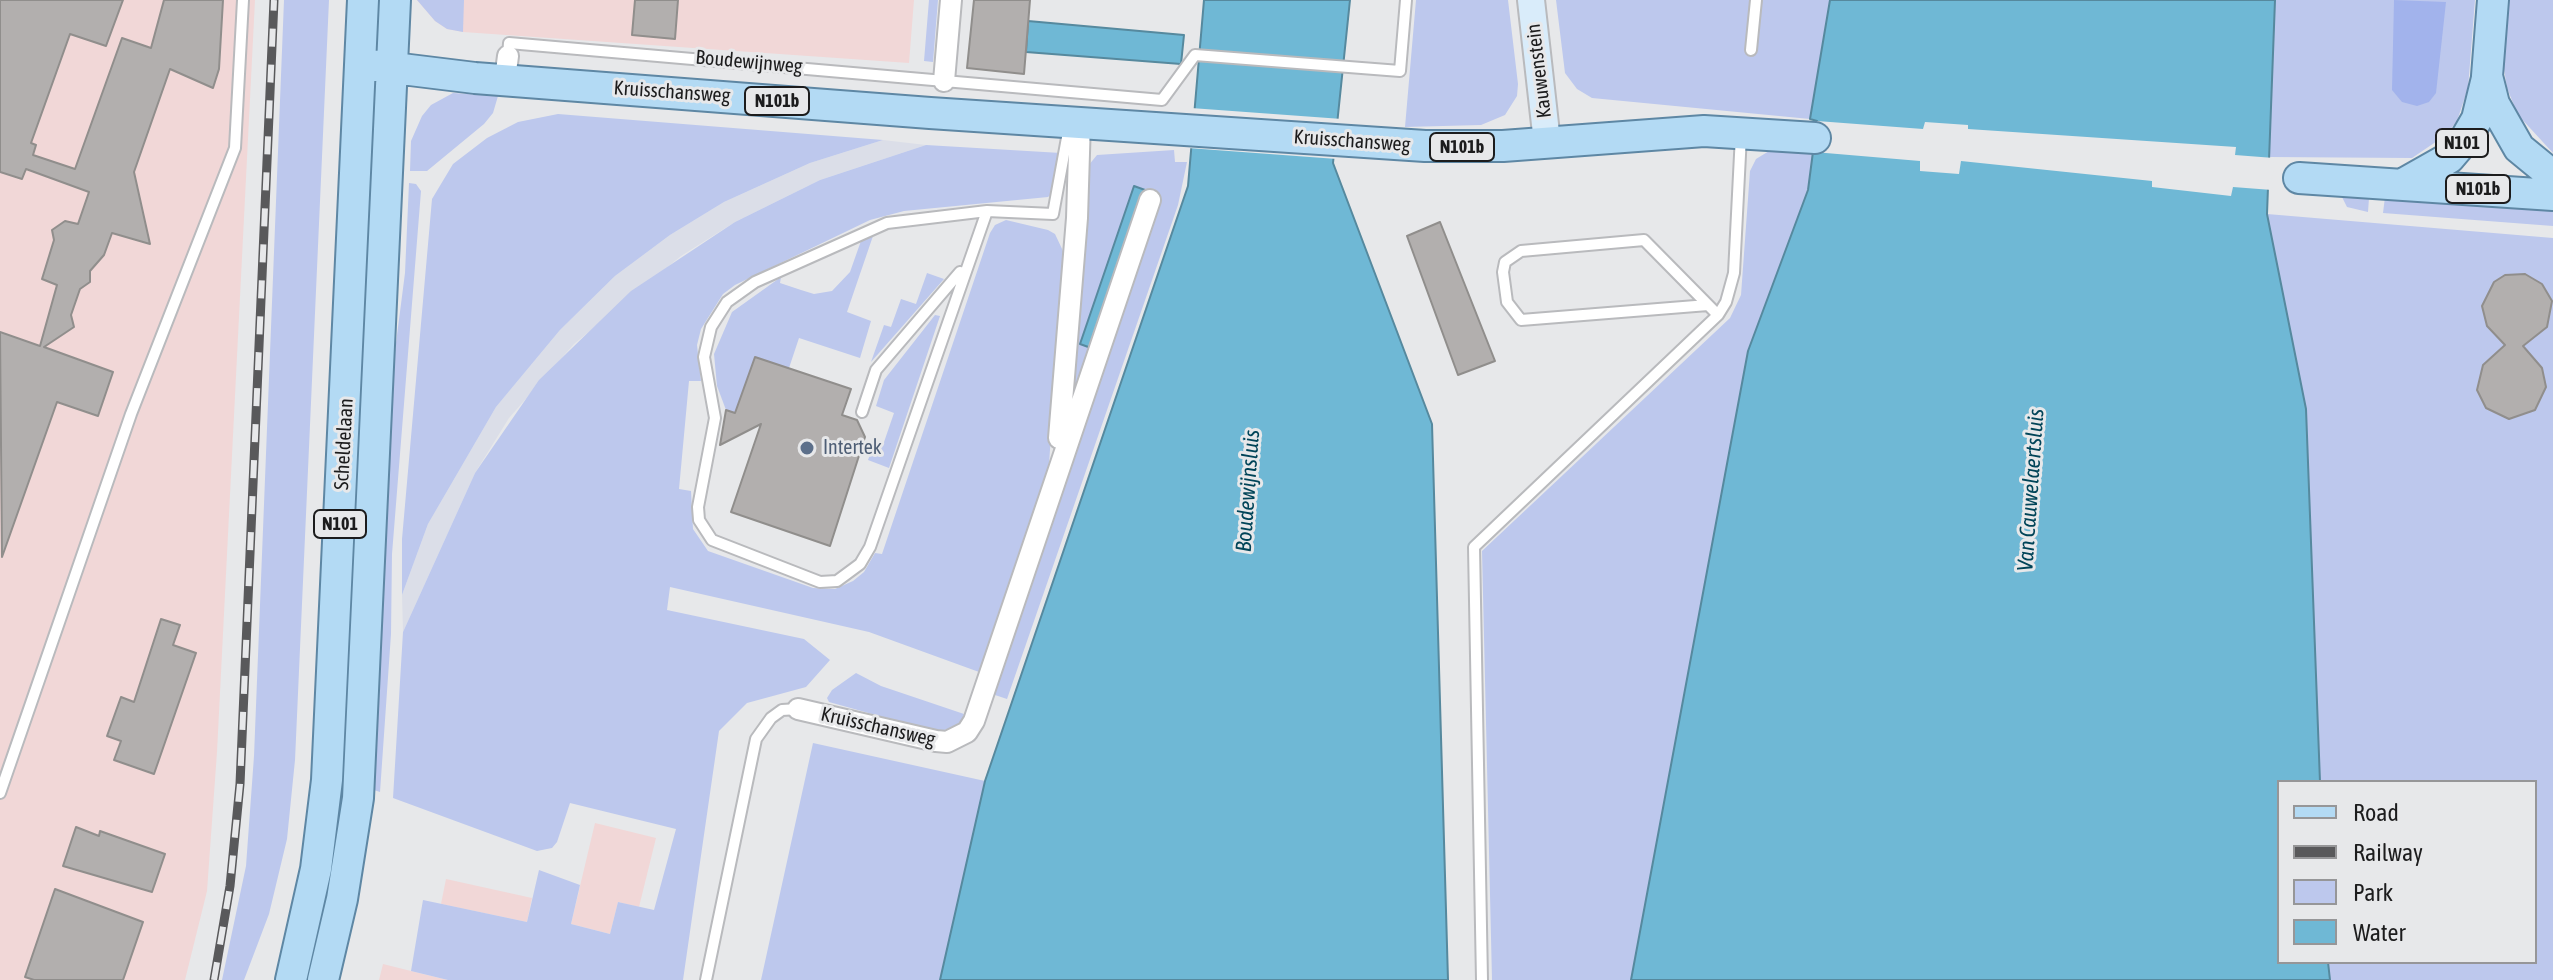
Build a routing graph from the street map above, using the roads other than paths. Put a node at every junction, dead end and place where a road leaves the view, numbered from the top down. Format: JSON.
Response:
{"nodes":[{"id":1,"x":243,"y":0,"type":"edge"},
{"id":2,"x":363,"y":0,"type":"edge"},
{"id":3,"x":395,"y":0,"type":"edge"},
{"id":4,"x":951,"y":0,"type":"edge"},
{"id":5,"x":1406,"y":0,"type":"edge"},
{"id":6,"x":1531,"y":0,"type":"edge"},
{"id":7,"x":1756,"y":0,"type":"edge"},
{"id":8,"x":2493,"y":0,"type":"edge"},
{"id":9,"x":1751,"y":50,"type":"dead end"},
{"id":10,"x":361,"y":64,"type":"junction"},
{"id":11,"x":392,"y":67,"type":"junction"},
{"id":12,"x":506,"y":68,"type":"junction"},
{"id":13,"x":2487,"y":76,"type":"junction"},
{"id":14,"x":944,"y":81,"type":"junction"},
{"id":15,"x":1075,"y":121,"type":"junction"},
{"id":16,"x":1741,"y":133,"type":"junction"},
{"id":17,"x":1815,"y":138,"type":"dead end"},
{"id":18,"x":1547,"y":142,"type":"junction"},
{"id":19,"x":2553,"y":176,"type":"edge"},
{"id":20,"x":2299,"y":178,"type":"dead end"},
{"id":21,"x":2403,"y":184,"type":"junction"},
{"id":22,"x":2553,"y":195,"type":"edge"},
{"id":23,"x":1150,"y":200,"type":"dead end"},
{"id":24,"x":987,"y":211,"type":"junction"},
{"id":25,"x":964,"y":268,"type":"junction"},
{"id":26,"x":1708,"y":305,"type":"junction"},
{"id":27,"x":1718,"y":315,"type":"junction"},
{"id":28,"x":862,"y":412,"type":"dead end"},
{"id":29,"x":1057,"y":470,"type":"junction"},
{"id":30,"x":798,"y":709,"type":"joint"},
{"id":31,"x":0,"y":793,"type":"edge"},
{"id":32,"x":291,"y":980,"type":"edge"},
{"id":33,"x":323,"y":980,"type":"edge"},
{"id":34,"x":706,"y":980,"type":"edge"},
{"id":35,"x":1482,"y":980,"type":"edge"}],
"edges":[{"from":1,"to":31,"type":"lane"},
{"from":2,"to":10,"type":"main road","name":"Scheldelaan","number":"N101"},
{"from":3,"to":11,"type":"main road","name":"Scheldelaan","number":"N101"},
{"from":4,"to":14,"type":"street"},
{"from":5,"to":14,"type":"lane"},
{"from":6,"to":18,"type":"street","name":"Kauwenstein"},
{"from":7,"to":9,"type":"lane"},
{"from":8,"to":13,"type":"main road","number":"N101"},
{"from":10,"to":11,"type":"main road","name":"Kruisschansweg","number":"N101b"},
{"from":10,"to":32,"type":"main road","name":"Scheldelaan","number":"N101"},
{"from":11,"to":12,"type":"main road","name":"Kruisschansweg","number":"N101b"},
{"from":11,"to":33,"type":"main road","name":"Scheldelaan","number":"N101"},
{"from":12,"to":14,"type":"lane","name":"Boudewijnweg"},
{"from":12,"to":15,"type":"main road","name":"Kruisschansweg","number":"N101b"},
{"from":13,"to":19,"type":"main road","number":"N101"},
{"from":13,"to":21,"type":"main road","number":"N101"},
{"from":15,"to":18,"type":"main road","name":"Kruisschansweg","number":"N101b"},
{"from":15,"to":24,"type":"lane"},
{"from":15,"to":29,"type":"street","name":"Kruisschansweg"},
{"from":16,"to":17,"type":"main road","name":"Kruisschansweg","number":"N101b"},
{"from":16,"to":18,"type":"main road","name":"Kruisschansweg","number":"N101b"},
{"from":16,"to":27,"type":"lane"},
{"from":20,"to":21,"type":"main road","number":"N101b"},
{"from":21,"to":22,"type":"main road","number":"N101b"},
{"from":23,"to":29,"type":"street","name":"Kruisschansweg"},
{"from":24,"to":25,"type":"lane"},
{"from":24,"to":25,"type":"lane"},
{"from":25,"to":28,"type":"lane"},
{"from":26,"to":26,"type":"lane"},
{"from":26,"to":27,"type":"lane"},
{"from":27,"to":35,"type":"lane"},
{"from":29,"to":30,"type":"street","name":"Kruisschansweg"},
{"from":30,"to":34,"type":"lane"}]}
